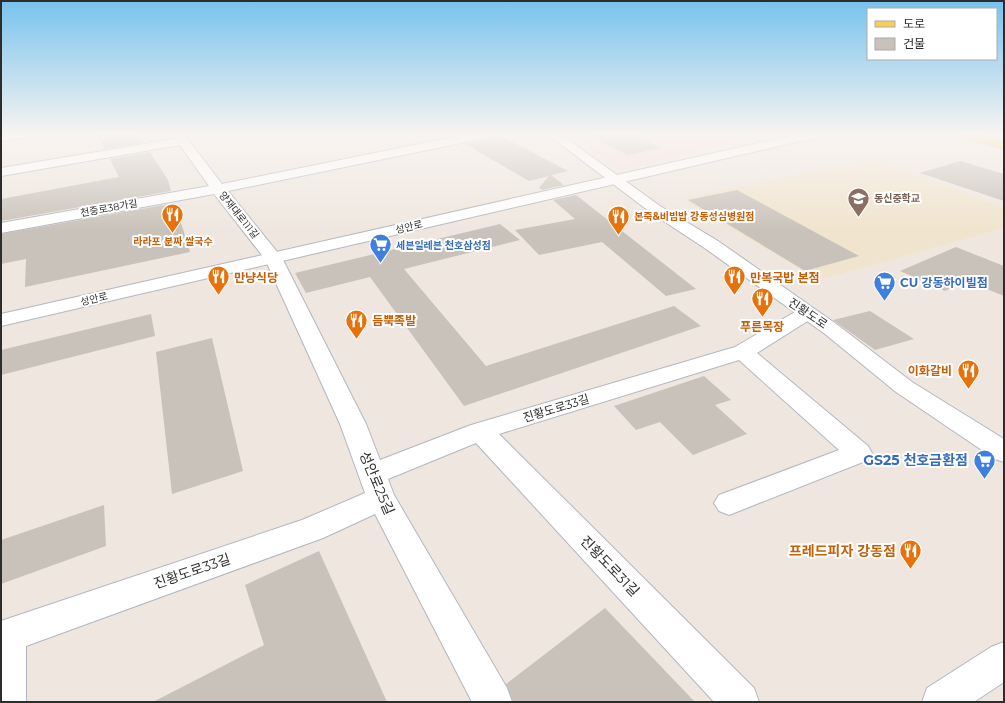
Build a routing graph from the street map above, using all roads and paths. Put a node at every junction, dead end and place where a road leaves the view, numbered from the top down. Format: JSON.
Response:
{"nodes":[{"id":1,"x":33,"y":166,"type":"edge"},
{"id":2,"x":201,"y":166,"type":"edge"},
{"id":3,"x":328,"y":166,"type":"edge"},
{"id":4,"x":598,"y":166,"type":"edge"},
{"id":5,"x":674,"y":166,"type":"edge"},
{"id":6,"x":1,"y":172,"type":"edge"},
{"id":7,"x":616,"y":179,"type":"junction"},
{"id":8,"x":218,"y":188,"type":"junction"},
{"id":9,"x":1,"y":228,"type":"edge"},
{"id":10,"x":273,"y":258,"type":"junction"},
{"id":11,"x":807,"y":313,"type":"junction"},
{"id":12,"x":1,"y":320,"type":"edge"},
{"id":13,"x":742,"y":352,"type":"junction"},
{"id":14,"x":480,"y":431,"type":"junction"},
{"id":15,"x":1004,"y":452,"type":"edge"},
{"id":16,"x":377,"y":486,"type":"junction"},
{"id":17,"x":728,"y":503,"type":"dead end"},
{"id":18,"x":4,"y":637,"type":"edge"},
{"id":19,"x":1004,"y":660,"type":"edge"},
{"id":20,"x":7,"y":702,"type":"edge"},
{"id":21,"x":493,"y":702,"type":"edge"},
{"id":22,"x":740,"y":702,"type":"edge"},
{"id":23,"x":941,"y":702,"type":"edge"}],
"edges":[{"from":1,"to":6,"type":"street"},
{"from":2,"to":8,"type":"street","name":"양재대로111길"},
{"from":3,"to":8,"type":"street","name":"천중로38가길"},
{"from":4,"to":7,"type":"street","name":"진황도로"},
{"from":5,"to":7,"type":"street","name":"성안로"},
{"from":7,"to":10,"type":"street","name":"성안로"},
{"from":7,"to":11,"type":"street","name":"진황도로"},
{"from":8,"to":9,"type":"street","name":"천중로38가길"},
{"from":8,"to":10,"type":"street","name":"양재대로111길"},
{"from":10,"to":12,"type":"street","name":"성안로"},
{"from":10,"to":16,"type":"street","name":"성안로25길"},
{"from":11,"to":13,"type":"street","name":"진황도로33길"},
{"from":11,"to":15,"type":"street","name":"진황도로"},
{"from":13,"to":14,"type":"street","name":"진황도로33길"},
{"from":13,"to":17,"type":"street"},
{"from":14,"to":16,"type":"street","name":"진황도로33길"},
{"from":14,"to":22,"type":"street","name":"진황도로31길"},
{"from":16,"to":18,"type":"street","name":"진황도로33길"},
{"from":16,"to":21,"type":"street","name":"성안로25길"},
{"from":18,"to":20,"type":"street"},
{"from":19,"to":23,"type":"street"}]}
